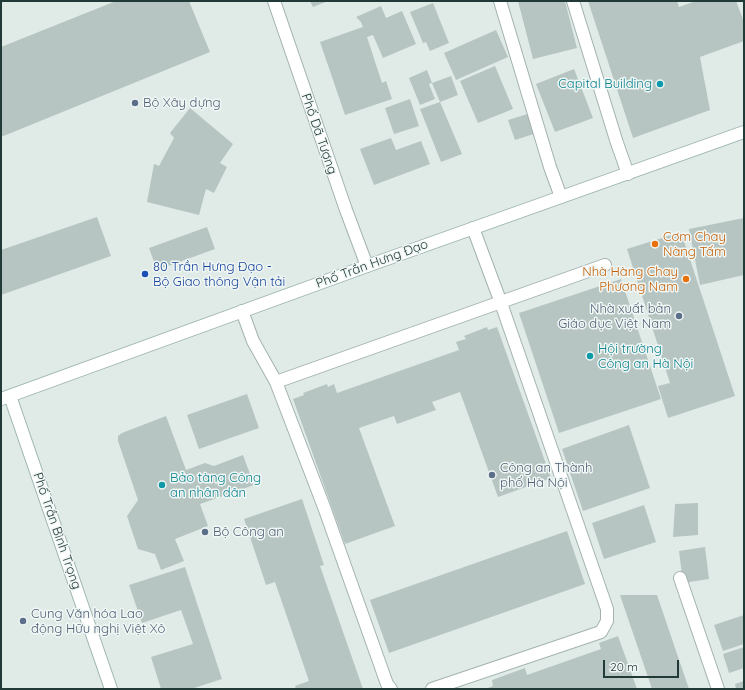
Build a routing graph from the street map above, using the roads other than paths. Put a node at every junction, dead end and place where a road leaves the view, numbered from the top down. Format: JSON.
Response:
{"nodes":[{"id":1,"x":274,"y":1,"type":"edge"},
{"id":2,"x":500,"y":1,"type":"edge"},
{"id":3,"x":573,"y":1,"type":"edge"},
{"id":4,"x":744,"y":132,"type":"edge"},
{"id":5,"x":628,"y":174,"type":"junction"},
{"id":6,"x":562,"y":198,"type":"junction"},
{"id":7,"x":473,"y":228,"type":"junction"},
{"id":8,"x":367,"y":266,"type":"junction"},
{"id":9,"x":605,"y":266,"type":"dead end"},
{"id":10,"x":501,"y":303,"type":"junction"},
{"id":11,"x":242,"y":311,"type":"junction"},
{"id":12,"x":276,"y":382,"type":"junction"},
{"id":13,"x":5,"y":398,"type":"edge"},
{"id":14,"x":680,"y":578,"type":"dead end"},
{"id":15,"x":111,"y":689,"type":"edge"},
{"id":16,"x":391,"y":689,"type":"edge"},
{"id":17,"x":432,"y":689,"type":"edge"},
{"id":18,"x":718,"y":689,"type":"edge"}],
"edges":[{"from":1,"to":8,"type":"main road","name":"Phố Dã Tượng"},
{"from":2,"to":6,"type":"main road"},
{"from":3,"to":5,"type":"main road"},
{"from":4,"to":5,"type":"main road","name":"Phố Trần Hưng Đạo"},
{"from":5,"to":6,"type":"main road","name":"Phố Trần Hưng Đạo"},
{"from":6,"to":7,"type":"main road","name":"Phố Trần Hưng Đạo"},
{"from":7,"to":8,"type":"main road","name":"Phố Trần Hưng Đạo"},
{"from":7,"to":10,"type":"main road"},
{"from":8,"to":11,"type":"main road","name":"Phố Trần Hưng Đạo"},
{"from":9,"to":10,"type":"main road"},
{"from":10,"to":12,"type":"main road"},
{"from":10,"to":17,"type":"main road"},
{"from":11,"to":12,"type":"main road"},
{"from":11,"to":13,"type":"main road","name":"Phố Trần Hưng Đạo"},
{"from":12,"to":16,"type":"main road"},
{"from":13,"to":15,"type":"main road","name":"Phố Trần Bình Trọng"},
{"from":14,"to":18,"type":"main road"}]}
